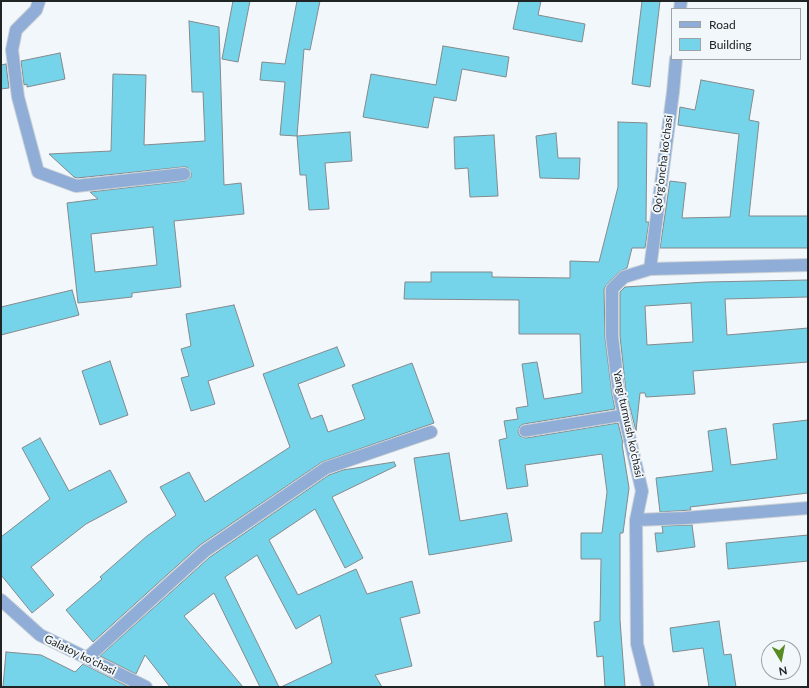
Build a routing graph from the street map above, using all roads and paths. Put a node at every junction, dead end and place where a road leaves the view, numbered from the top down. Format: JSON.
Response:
{"nodes":[{"id":1,"x":39,"y":1,"type":"edge"},
{"id":2,"x":676,"y":60,"type":"edge"},
{"id":3,"x":184,"y":174,"type":"dead end"},
{"id":4,"x":808,"y":265,"type":"edge"},
{"id":5,"x":650,"y":269,"type":"junction"},
{"id":6,"x":624,"y":415,"type":"junction"},
{"id":7,"x":525,"y":431,"type":"dead end"},
{"id":8,"x":431,"y":432,"type":"dead end"},
{"id":9,"x":808,"y":508,"type":"edge"},
{"id":10,"x":636,"y":520,"type":"junction"},
{"id":11,"x":1,"y":600,"type":"edge"},
{"id":12,"x":87,"y":658,"type":"junction"},
{"id":13,"x":146,"y":687,"type":"edge"},
{"id":14,"x":648,"y":687,"type":"edge"}],
"edges":[{"from":1,"to":3,"type":"street"},
{"from":2,"to":5,"type":"street","name":"Qo‘rg‘oncha ko‘chasi"},
{"from":4,"to":5,"type":"street","name":"Yangi turmush ko'chasi"},
{"from":5,"to":6,"type":"street","name":"Yangi turmush ko'chasi"},
{"from":6,"to":7,"type":"lane"},
{"from":6,"to":10,"type":"street","name":"Yangi turmush ko'chasi"},
{"from":8,"to":12,"type":"street"},
{"from":9,"to":10,"type":"street"},
{"from":10,"to":14,"type":"street","name":"Yangi turmush ko'chasi"},
{"from":11,"to":12,"type":"street","name":"Galatoy ko'chasi"},
{"from":12,"to":13,"type":"street","name":"Galatoy ko'chasi"}]}
